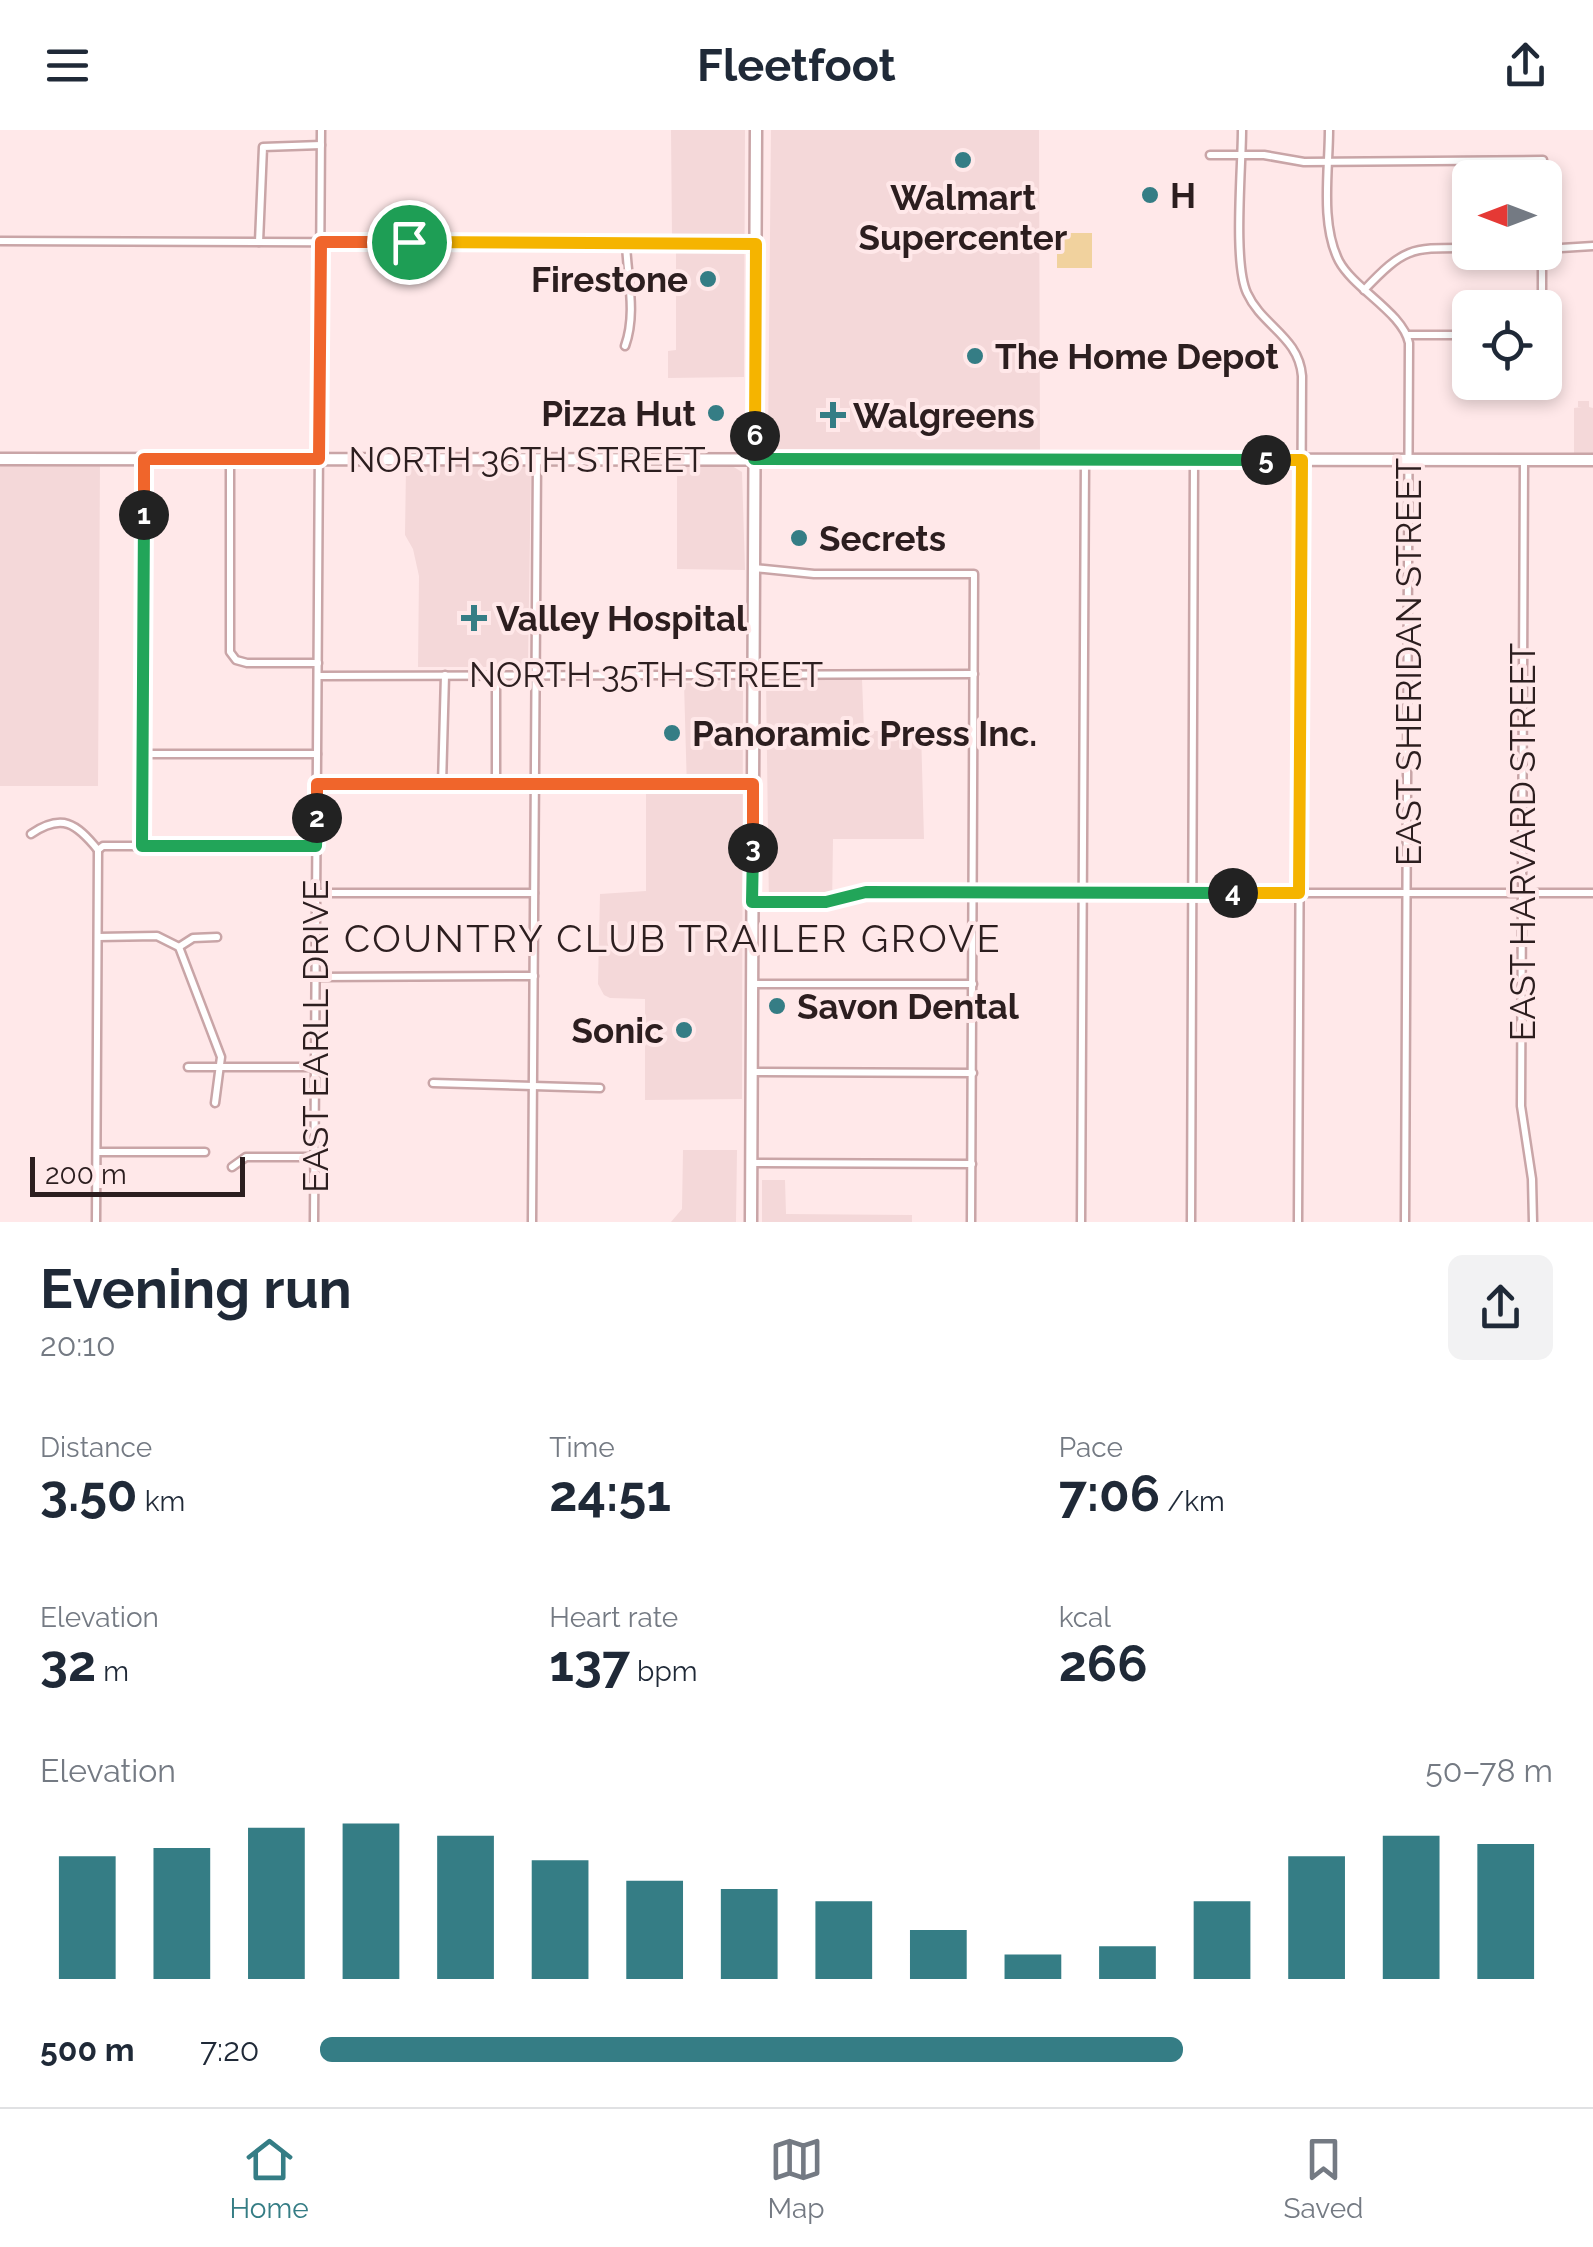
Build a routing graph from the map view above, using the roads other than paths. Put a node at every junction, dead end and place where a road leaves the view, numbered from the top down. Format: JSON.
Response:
{"nodes":[{"id":1,"x":321,"y":130,"type":"edge"},
{"id":2,"x":756,"y":130,"type":"edge"},
{"id":3,"x":1242,"y":130,"type":"edge"},
{"id":4,"x":1329,"y":130,"type":"edge"},
{"id":5,"x":321,"y":145,"type":"junction"},
{"id":6,"x":1210,"y":155,"type":"dead end"},
{"id":7,"x":1242,"y":155,"type":"junction"},
{"id":8,"x":1452,"y":161,"type":"edge"},
{"id":9,"x":1329,"y":162,"type":"junction"},
{"id":10,"x":0,"y":241,"type":"edge"},
{"id":11,"x":259,"y":242,"type":"junction"},
{"id":12,"x":321,"y":242,"type":"junction"},
{"id":13,"x":626,"y":243,"type":"junction"},
{"id":14,"x":756,"y":244,"type":"junction"},
{"id":15,"x":1593,"y":246,"type":"edge"},
{"id":16,"x":1452,"y":248,"type":"edge"},
{"id":17,"x":1562,"y":249,"type":"edge"},
{"id":18,"x":1364,"y":290,"type":"junction"},
{"id":19,"x":1407,"y":334,"type":"junction"},
{"id":20,"x":1452,"y":335,"type":"edge"},
{"id":21,"x":626,"y":346,"type":"dead end"},
{"id":22,"x":0,"y":459,"type":"edge"},
{"id":23,"x":144,"y":459,"type":"junction"},
{"id":24,"x":230,"y":459,"type":"junction"},
{"id":25,"x":319,"y":459,"type":"junction"},
{"id":26,"x":537,"y":459,"type":"junction"},
{"id":27,"x":754,"y":459,"type":"junction"},
{"id":28,"x":1084,"y":459,"type":"junction"},
{"id":29,"x":1194,"y":459,"type":"junction"},
{"id":30,"x":1302,"y":460,"type":"junction"},
{"id":31,"x":1409,"y":460,"type":"junction"},
{"id":32,"x":1524,"y":460,"type":"junction"},
{"id":33,"x":1593,"y":460,"type":"edge"},
{"id":34,"x":754,"y":568,"type":"junction"},
{"id":35,"x":318,"y":663,"type":"junction"},
{"id":36,"x":754,"y":674,"type":"junction"},
{"id":37,"x":974,"y":674,"type":"junction"},
{"id":38,"x":496,"y":675,"type":"junction"},
{"id":39,"x":536,"y":675,"type":"junction"},
{"id":40,"x":318,"y":676,"type":"junction"},
{"id":41,"x":443,"y":676,"type":"junction"},
{"id":42,"x":142,"y":754,"type":"junction"},
{"id":43,"x":317,"y":754,"type":"junction"},
{"id":44,"x":317,"y":784,"type":"junction"},
{"id":45,"x":496,"y":784,"type":"junction"},
{"id":46,"x":535,"y":784,"type":"junction"},
{"id":47,"x":753,"y":784,"type":"junction"},
{"id":48,"x":442,"y":785,"type":"junction"},
{"id":49,"x":30,"y":834,"type":"dead end"},
{"id":50,"x":142,"y":846,"type":"junction"},
{"id":51,"x":316,"y":846,"type":"junction"},
{"id":52,"x":98,"y":850,"type":"junction"},
{"id":53,"x":316,"y":893,"type":"junction"},
{"id":54,"x":534,"y":893,"type":"junction"},
{"id":55,"x":974,"y":893,"type":"junction"},
{"id":56,"x":1082,"y":893,"type":"junction"},
{"id":57,"x":1192,"y":893,"type":"junction"},
{"id":58,"x":1299,"y":893,"type":"junction"},
{"id":59,"x":1522,"y":893,"type":"junction"},
{"id":60,"x":1593,"y":893,"type":"edge"},
{"id":61,"x":1408,"y":894,"type":"junction"},
{"id":62,"x":752,"y":902,"type":"junction"},
{"id":63,"x":98,"y":937,"type":"junction"},
{"id":64,"x":218,"y":937,"type":"dead end"},
{"id":65,"x":179,"y":947,"type":"junction"},
{"id":66,"x":534,"y":976,"type":"junction"},
{"id":67,"x":316,"y":977,"type":"junction"},
{"id":68,"x":752,"y":984,"type":"junction"},
{"id":69,"x":973,"y":984,"type":"junction"},
{"id":70,"x":188,"y":1067,"type":"dead end"},
{"id":71,"x":220,"y":1067,"type":"junction"},
{"id":72,"x":315,"y":1067,"type":"junction"},
{"id":73,"x":752,"y":1072,"type":"junction"},
{"id":74,"x":972,"y":1073,"type":"junction"},
{"id":75,"x":434,"y":1082,"type":"dead end"},
{"id":76,"x":533,"y":1087,"type":"junction"},
{"id":77,"x":600,"y":1088,"type":"dead end"},
{"id":78,"x":214,"y":1103,"type":"dead end"},
{"id":79,"x":97,"y":1152,"type":"junction"},
{"id":80,"x":205,"y":1152,"type":"dead end"},
{"id":81,"x":314,"y":1157,"type":"junction"},
{"id":82,"x":751,"y":1162,"type":"junction"},
{"id":83,"x":972,"y":1164,"type":"junction"},
{"id":84,"x":232,"y":1167,"type":"dead end"},
{"id":85,"x":96,"y":1222,"type":"edge"},
{"id":86,"x":314,"y":1222,"type":"edge"},
{"id":87,"x":532,"y":1222,"type":"edge"},
{"id":88,"x":751,"y":1222,"type":"edge"},
{"id":89,"x":971,"y":1222,"type":"edge"},
{"id":90,"x":1081,"y":1222,"type":"edge"},
{"id":91,"x":1190,"y":1222,"type":"edge"},
{"id":92,"x":1298,"y":1222,"type":"edge"},
{"id":93,"x":1405,"y":1222,"type":"edge"},
{"id":94,"x":1533,"y":1222,"type":"edge"}],
"edges":[{"from":1,"to":5,"type":"street","name":"EAST EARLL DRIVE"},
{"from":2,"to":14,"type":"main road"},
{"from":3,"to":7,"type":"street"},
{"from":4,"to":9,"type":"street"},
{"from":5,"to":11,"type":"street"},
{"from":5,"to":12,"type":"street","name":"EAST EARLL DRIVE"},
{"from":6,"to":7,"type":"street"},
{"from":7,"to":9,"type":"street"},
{"from":7,"to":30,"type":"street"},
{"from":8,"to":9,"type":"street"},
{"from":9,"to":18,"type":"street"},
{"from":10,"to":11,"type":"street"},
{"from":11,"to":12,"type":"street"},
{"from":12,"to":13,"type":"street"},
{"from":12,"to":25,"type":"street","name":"EAST EARLL DRIVE"},
{"from":13,"to":14,"type":"street"},
{"from":13,"to":21,"type":"street"},
{"from":14,"to":27,"type":"main road"},
{"from":15,"to":17,"type":"street"},
{"from":16,"to":18,"type":"street"},
{"from":18,"to":19,"type":"street"},
{"from":19,"to":20,"type":"street"},
{"from":19,"to":31,"type":"street","name":"EAST SHERIDAN STREET"},
{"from":22,"to":23,"type":"main road","name":"NORTH 36TH STREET"},
{"from":23,"to":24,"type":"main road","name":"NORTH 36TH STREET"},
{"from":23,"to":42,"type":"street"},
{"from":24,"to":25,"type":"main road","name":"NORTH 36TH STREET"},
{"from":24,"to":35,"type":"street"},
{"from":25,"to":26,"type":"main road","name":"NORTH 36TH STREET"},
{"from":25,"to":35,"type":"street","name":"EAST EARLL DRIVE"},
{"from":26,"to":27,"type":"main road","name":"NORTH 36TH STREET"},
{"from":26,"to":39,"type":"street"},
{"from":27,"to":28,"type":"main road","name":"NORTH 36TH STREET"},
{"from":27,"to":34,"type":"main road"},
{"from":28,"to":29,"type":"main road","name":"NORTH 36TH STREET"},
{"from":28,"to":56,"type":"street"},
{"from":29,"to":30,"type":"main road","name":"NORTH 36TH STREET"},
{"from":29,"to":57,"type":"street"},
{"from":30,"to":31,"type":"main road","name":"NORTH 36TH STREET"},
{"from":30,"to":58,"type":"street"},
{"from":31,"to":32,"type":"main road","name":"NORTH 36TH STREET"},
{"from":31,"to":61,"type":"street","name":"EAST SHERIDAN STREET"},
{"from":32,"to":33,"type":"main road","name":"NORTH 36TH STREET"},
{"from":32,"to":59,"type":"street","name":"EAST HARVARD STREET"},
{"from":34,"to":36,"type":"main road"},
{"from":34,"to":37,"type":"street"},
{"from":35,"to":40,"type":"street","name":"EAST EARLL DRIVE"},
{"from":36,"to":37,"type":"street","name":"NORTH 35TH STREET"},
{"from":36,"to":39,"type":"street","name":"NORTH 35TH STREET"},
{"from":36,"to":47,"type":"main road"},
{"from":37,"to":55,"type":"street"},
{"from":38,"to":39,"type":"street","name":"NORTH 35TH STREET"},
{"from":38,"to":41,"type":"street","name":"NORTH 35TH STREET"},
{"from":38,"to":45,"type":"street"},
{"from":39,"to":46,"type":"street"},
{"from":40,"to":41,"type":"street","name":"NORTH 35TH STREET"},
{"from":40,"to":43,"type":"street","name":"EAST EARLL DRIVE"},
{"from":41,"to":48,"type":"street"},
{"from":42,"to":43,"type":"street"},
{"from":42,"to":50,"type":"street"},
{"from":43,"to":44,"type":"street","name":"EAST EARLL DRIVE"},
{"from":44,"to":48,"type":"street"},
{"from":44,"to":51,"type":"street","name":"EAST EARLL DRIVE"},
{"from":45,"to":46,"type":"street"},
{"from":45,"to":48,"type":"street"},
{"from":46,"to":47,"type":"street"},
{"from":46,"to":54,"type":"street"},
{"from":47,"to":62,"type":"main road"},
{"from":49,"to":52,"type":"street"},
{"from":50,"to":51,"type":"street"},
{"from":50,"to":52,"type":"street"},
{"from":51,"to":53,"type":"street","name":"EAST EARLL DRIVE"},
{"from":52,"to":63,"type":"street"},
{"from":53,"to":54,"type":"street"},
{"from":53,"to":67,"type":"street","name":"EAST EARLL DRIVE"},
{"from":54,"to":66,"type":"street"},
{"from":55,"to":56,"type":"street"},
{"from":55,"to":62,"type":"street"},
{"from":55,"to":69,"type":"street"},
{"from":56,"to":57,"type":"street"},
{"from":56,"to":90,"type":"street"},
{"from":57,"to":58,"type":"street"},
{"from":57,"to":91,"type":"street"},
{"from":58,"to":61,"type":"street"},
{"from":58,"to":92,"type":"street"},
{"from":59,"to":60,"type":"street"},
{"from":59,"to":61,"type":"street"},
{"from":59,"to":94,"type":"street","name":"EAST HARVARD STREET"},
{"from":61,"to":93,"type":"street","name":"EAST SHERIDAN STREET"},
{"from":62,"to":68,"type":"main road"},
{"from":63,"to":65,"type":"street"},
{"from":63,"to":79,"type":"street"},
{"from":64,"to":65,"type":"street"},
{"from":65,"to":71,"type":"street"},
{"from":66,"to":67,"type":"street"},
{"from":66,"to":76,"type":"street"},
{"from":67,"to":72,"type":"street","name":"EAST EARLL DRIVE"},
{"from":68,"to":69,"type":"street"},
{"from":68,"to":73,"type":"main road"},
{"from":69,"to":74,"type":"street"},
{"from":70,"to":71,"type":"street"},
{"from":71,"to":72,"type":"street"},
{"from":71,"to":78,"type":"street"},
{"from":72,"to":81,"type":"street","name":"EAST EARLL DRIVE"},
{"from":73,"to":74,"type":"street"},
{"from":73,"to":82,"type":"main road"},
{"from":74,"to":83,"type":"street"},
{"from":75,"to":76,"type":"street"},
{"from":76,"to":77,"type":"street"},
{"from":76,"to":87,"type":"street"},
{"from":79,"to":80,"type":"street"},
{"from":79,"to":85,"type":"street"},
{"from":81,"to":84,"type":"street"},
{"from":81,"to":86,"type":"street","name":"EAST EARLL DRIVE"},
{"from":82,"to":83,"type":"street"},
{"from":82,"to":88,"type":"main road"},
{"from":83,"to":89,"type":"street"}]}
